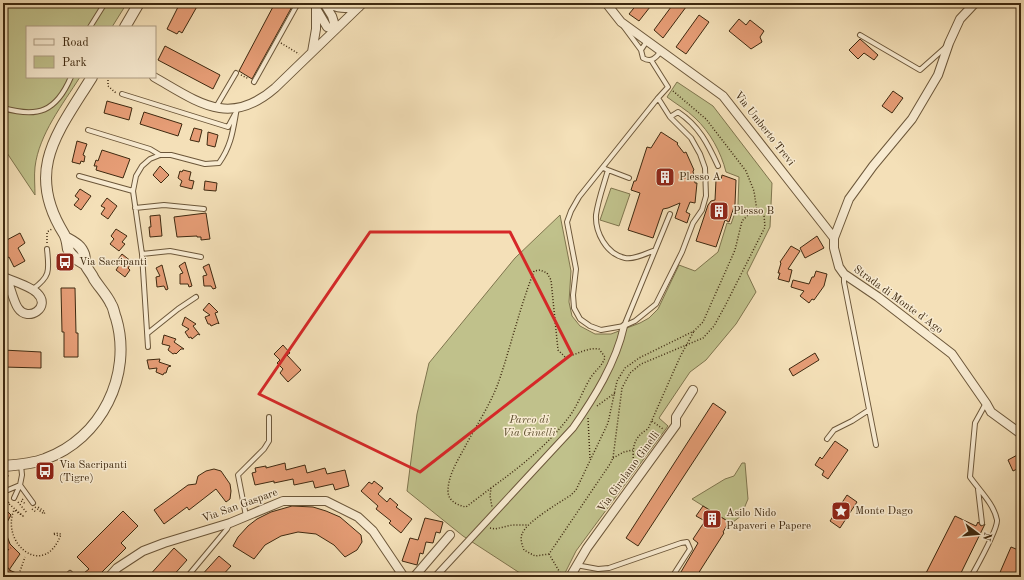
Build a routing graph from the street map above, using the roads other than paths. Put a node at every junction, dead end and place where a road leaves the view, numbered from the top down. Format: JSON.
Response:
{"nodes":[{"id":1,"x":105,"y":3,"type":"edge"},
{"id":2,"x":139,"y":3,"type":"edge"},
{"id":3,"x":298,"y":3,"type":"edge"},
{"id":4,"x":324,"y":3,"type":"edge"},
{"id":5,"x":329,"y":3,"type":"edge"},
{"id":6,"x":606,"y":3,"type":"edge"},
{"id":7,"x":976,"y":3,"type":"edge"},
{"id":8,"x":316,"y":5,"type":"edge"},
{"id":9,"x":361,"y":5,"type":"edge"},
{"id":10,"x":620,"y":22,"type":"junction"},
{"id":11,"x":128,"y":24,"type":"edge"},
{"id":12,"x":91,"y":26,"type":"edge"},
{"id":13,"x":336,"y":29,"type":"junction"},
{"id":14,"x":860,"y":35,"type":"dead end"},
{"id":15,"x":647,"y":41,"type":"junction"},
{"id":16,"x":950,"y":43,"type":"junction"},
{"id":17,"x":641,"y":50,"type":"junction"},
{"id":18,"x":661,"y":51,"type":"junction"},
{"id":19,"x":309,"y":55,"type":"junction"},
{"id":20,"x":651,"y":60,"type":"junction"},
{"id":21,"x":236,"y":73,"type":"road end"},
{"id":22,"x":70,"y":78,"type":"edge"},
{"id":23,"x":91,"y":78,"type":"edge"},
{"id":24,"x":156,"y":78,"type":"edge"},
{"id":25,"x":254,"y":82,"type":"road end"},
{"id":26,"x":122,"y":94,"type":"road end"},
{"id":27,"x":658,"y":98,"type":"junction"},
{"id":28,"x":3,"y":108,"type":"edge"},
{"id":29,"x":216,"y":108,"type":"junction"},
{"id":30,"x":237,"y":108,"type":"junction"},
{"id":31,"x":670,"y":117,"type":"junction"},
{"id":32,"x":88,"y":130,"type":"dead end"},
{"id":33,"x":160,"y":155,"type":"junction"},
{"id":34,"x":718,"y":166,"type":"dead end"},
{"id":35,"x":603,"y":168,"type":"junction"},
{"id":36,"x":608,"y":170,"type":"junction"},
{"id":37,"x":79,"y":176,"type":"dead end"},
{"id":38,"x":629,"y":178,"type":"dead end"},
{"id":39,"x":133,"y":191,"type":"junction"},
{"id":40,"x":135,"y":208,"type":"junction"},
{"id":41,"x":204,"y":209,"type":"dead end"},
{"id":42,"x":670,"y":214,"type":"dead end"},
{"id":43,"x":834,"y":238,"type":"junction"},
{"id":44,"x":47,"y":249,"type":"road end"},
{"id":45,"x":655,"y":250,"type":"junction"},
{"id":46,"x":142,"y":254,"type":"junction"},
{"id":47,"x":201,"y":257,"type":"dead end"},
{"id":48,"x":844,"y":274,"type":"junction"},
{"id":49,"x":5,"y":278,"type":"edge"},
{"id":50,"x":33,"y":290,"type":"junction"},
{"id":51,"x":196,"y":297,"type":"dead end"},
{"id":52,"x":624,"y":326,"type":"junction"},
{"id":53,"x":148,"y":333,"type":"junction"},
{"id":54,"x":148,"y":347,"type":"dead end"},
{"id":55,"x":693,"y":390,"type":"dead end"},
{"id":56,"x":986,"y":403,"type":"junction"},
{"id":57,"x":869,"y":410,"type":"junction"},
{"id":58,"x":269,"y":417,"type":"dead end"},
{"id":59,"x":1021,"y":434,"type":"edge"},
{"id":60,"x":827,"y":438,"type":"dead end"},
{"id":61,"x":876,"y":446,"type":"dead end"},
{"id":62,"x":21,"y":464,"type":"junction"},
{"id":63,"x":3,"y":466,"type":"edge"},
{"id":64,"x":20,"y":485,"type":"junction"},
{"id":65,"x":978,"y":488,"type":"junction"},
{"id":66,"x":3,"y":490,"type":"edge"},
{"id":67,"x":14,"y":498,"type":"road end"},
{"id":68,"x":33,"y":503,"type":"dead end"},
{"id":69,"x":246,"y":516,"type":"junction"},
{"id":70,"x":230,"y":523,"type":"junction"},
{"id":71,"x":982,"y":523,"type":"dead end"},
{"id":72,"x":450,"y":535,"type":"dead end"},
{"id":73,"x":576,"y":565,"type":"junction"},
{"id":74,"x":70,"y":573,"type":"dead end"},
{"id":75,"x":66,"y":577,"type":"edge"},
{"id":76,"x":109,"y":577,"type":"edge"},
{"id":77,"x":186,"y":577,"type":"edge"},
{"id":78,"x":404,"y":577,"type":"edge"},
{"id":79,"x":415,"y":577,"type":"edge"},
{"id":80,"x":435,"y":577,"type":"edge"},
{"id":81,"x":570,"y":577,"type":"edge"},
{"id":82,"x":672,"y":577,"type":"edge"},
{"id":83,"x":971,"y":577,"type":"edge"}],
"edges":[{"from":1,"to":12,"type":"lane"},
{"from":2,"to":11,"type":"street"},
{"from":3,"to":25,"type":"lane"},
{"from":4,"to":13,"type":"street"},
{"from":5,"to":9,"type":"street"},
{"from":6,"to":10,"type":"street","name":"Via Umberto Trevi"},
{"from":7,"to":16,"type":"street","name":"Strada di Monte d'Ago"},
{"from":8,"to":13,"type":"street"},
{"from":8,"to":19,"type":"street"},
{"from":9,"to":13,"type":"street"},
{"from":10,"to":15,"type":"street","name":"Via Umberto Trevi"},
{"from":10,"to":17,"type":"lane","name":"Via Umberto Trevi"},
{"from":13,"to":19,"type":"street"},
{"from":14,"to":16,"type":"lane"},
{"from":15,"to":17,"type":"lane"},
{"from":15,"to":18,"type":"street","name":"Via Umberto Trevi"},
{"from":16,"to":43,"type":"street","name":"Strada di Monte d'Ago"},
{"from":17,"to":20,"type":"lane","name":"Via Umberto Trevi"},
{"from":18,"to":20,"type":"lane"},
{"from":18,"to":43,"type":"street","name":"Via Umberto Trevi"},
{"from":19,"to":30,"type":"street"},
{"from":20,"to":27,"type":"lane","name":"Via Umberto Trevi"},
{"from":21,"to":29,"type":"lane"},
{"from":22,"to":28,"type":"lane"},
{"from":23,"to":62,"type":"street"},
{"from":24,"to":29,"type":"street"},
{"from":26,"to":30,"type":"lane"},
{"from":27,"to":31,"type":"lane"},
{"from":27,"to":35,"type":"lane"},
{"from":29,"to":30,"type":"street"},
{"from":30,"to":33,"type":"lane"},
{"from":31,"to":34,"type":"lane"},
{"from":31,"to":52,"type":"lane"},
{"from":32,"to":33,"type":"lane"},
{"from":33,"to":39,"type":"lane"},
{"from":35,"to":36,"type":"lane"},
{"from":35,"to":52,"type":"lane"},
{"from":36,"to":38,"type":"lane"},
{"from":36,"to":45,"type":"lane"},
{"from":37,"to":39,"type":"lane"},
{"from":39,"to":40,"type":"lane"},
{"from":40,"to":41,"type":"lane"},
{"from":40,"to":46,"type":"lane"},
{"from":42,"to":45,"type":"lane"},
{"from":43,"to":48,"type":"street","name":"Strada di Monte d'Ago"},
{"from":44,"to":50,"type":"lane"},
{"from":45,"to":52,"type":"lane"},
{"from":46,"to":47,"type":"lane"},
{"from":46,"to":53,"type":"lane"},
{"from":48,"to":56,"type":"street","name":"Strada di Monte d'Ago"},
{"from":48,"to":57,"type":"lane"},
{"from":49,"to":50,"type":"street"},
{"from":49,"to":50,"type":"street"},
{"from":51,"to":53,"type":"lane"},
{"from":52,"to":80,"type":"street"},
{"from":53,"to":54,"type":"lane"},
{"from":55,"to":73,"type":"street","name":"Via Girolamo Ginelli"},
{"from":56,"to":59,"type":"street","name":"Strada di Monte d'Ago"},
{"from":56,"to":65,"type":"lane"},
{"from":57,"to":60,"type":"lane"},
{"from":57,"to":61,"type":"lane"},
{"from":58,"to":69,"type":"lane"},
{"from":62,"to":63,"type":"street"},
{"from":62,"to":64,"type":"lane"},
{"from":64,"to":66,"type":"lane"},
{"from":64,"to":67,"type":"lane"},
{"from":64,"to":68,"type":"lane"},
{"from":65,"to":71,"type":"lane"},
{"from":65,"to":83,"type":"lane"},
{"from":69,"to":70,"type":"street","name":"Via San Gaspare"},
{"from":69,"to":78,"type":"street","name":"Via San Gaspare"},
{"from":70,"to":76,"type":"street","name":"Via San Gaspare"},
{"from":70,"to":77,"type":"lane"},
{"from":72,"to":79,"type":"street"},
{"from":73,"to":81,"type":"street","name":"Via Girolamo Ginelli"},
{"from":73,"to":82,"type":"lane"},
{"from":74,"to":75,"type":"lane"}]}
